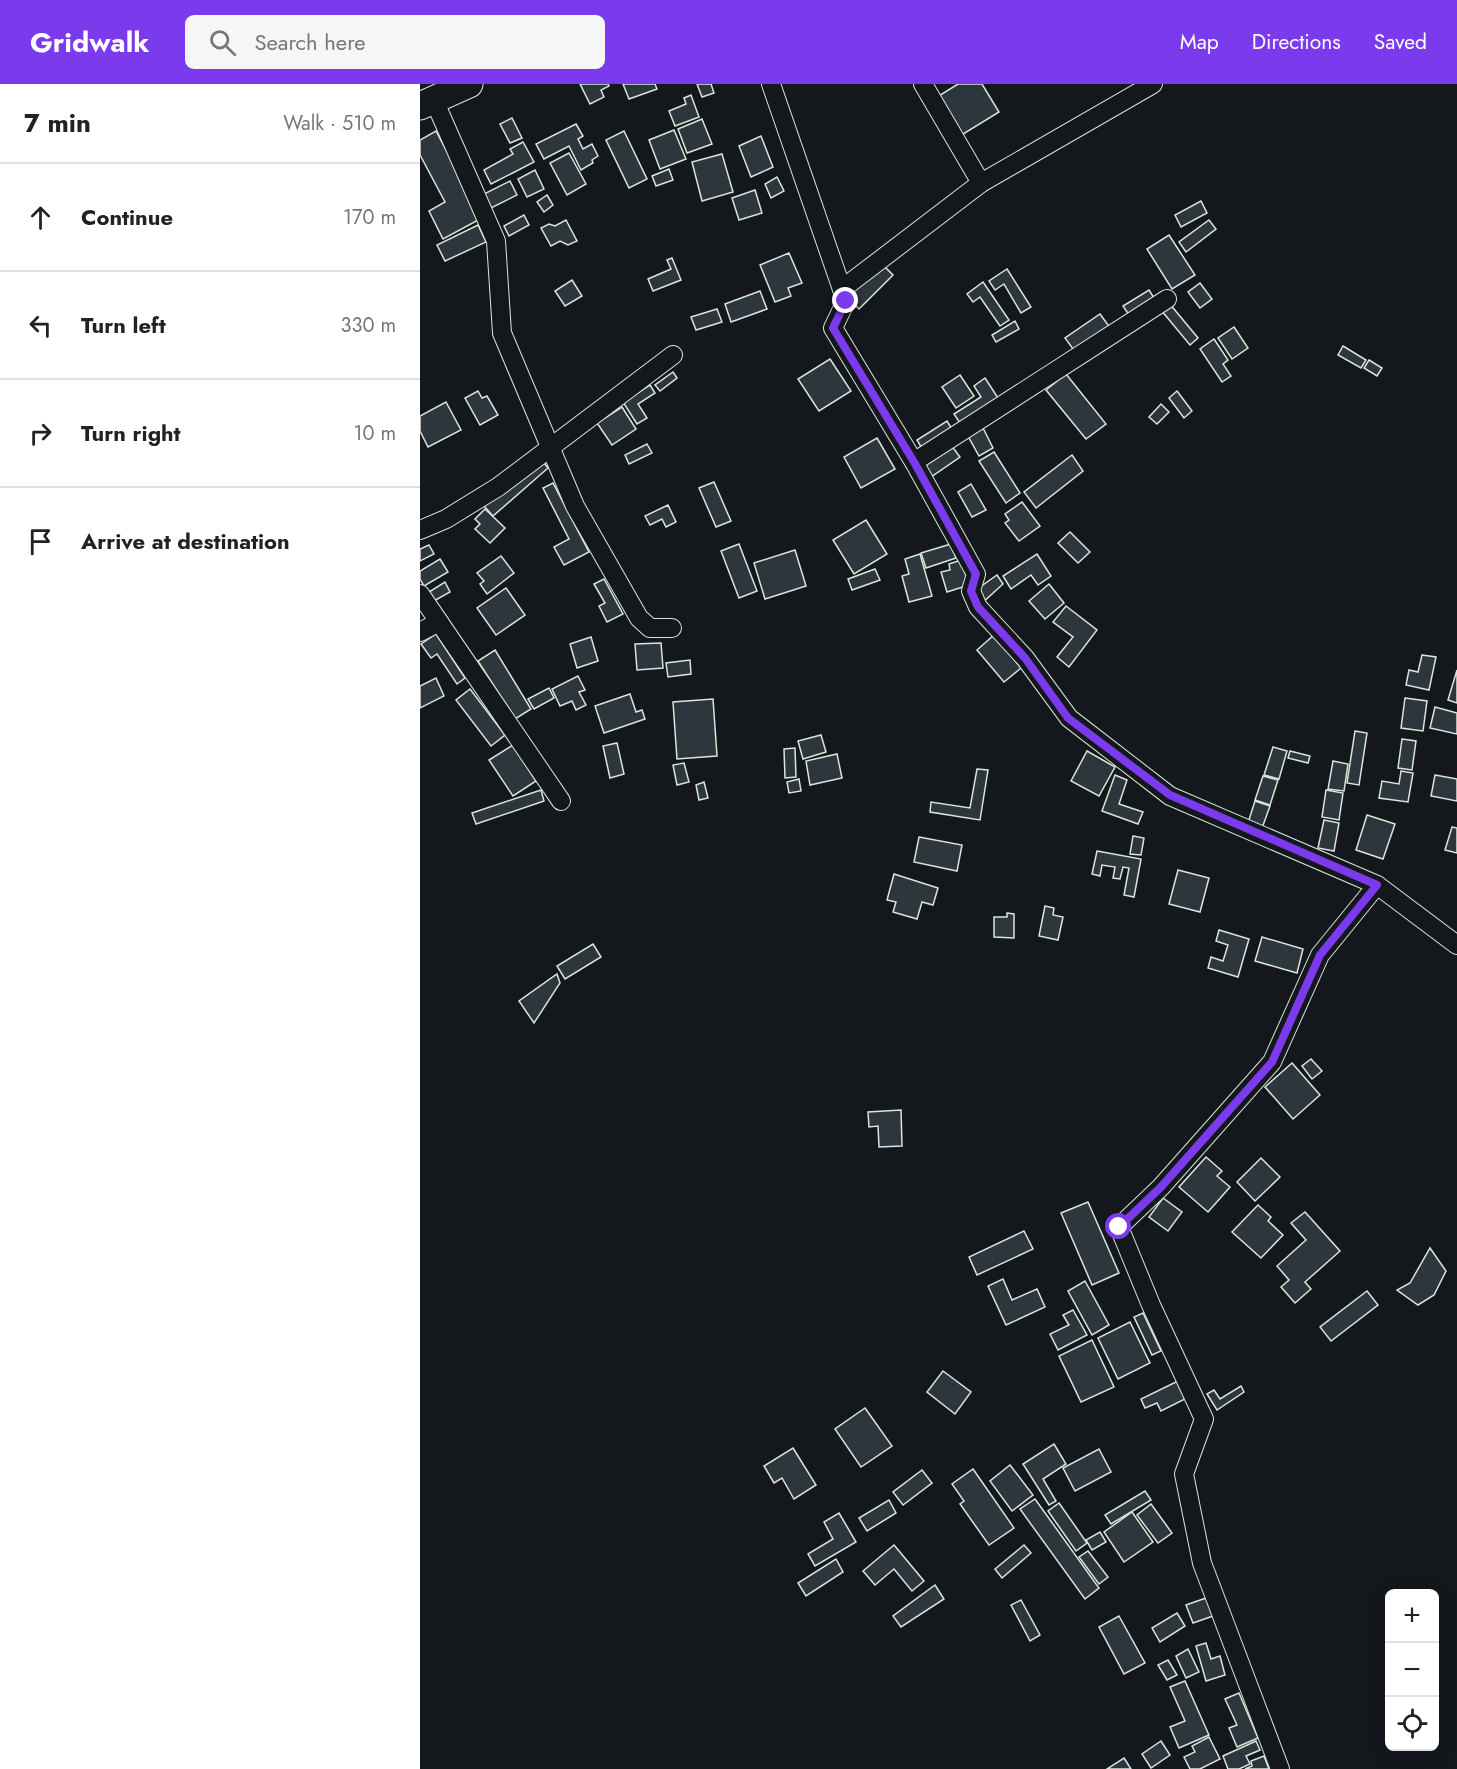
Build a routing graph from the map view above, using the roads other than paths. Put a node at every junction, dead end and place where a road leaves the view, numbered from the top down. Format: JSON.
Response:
{"nodes":[{"id":1,"x":469,"y":84,"type":"edge"},
{"id":2,"x":771,"y":84,"type":"edge"},
{"id":3,"x":923,"y":84,"type":"edge"},
{"id":4,"x":1153,"y":84,"type":"edge"},
{"id":5,"x":427,"y":103,"type":"edge"},
{"id":6,"x":981,"y":183,"type":"junction"},
{"id":7,"x":842,"y":290,"type":"junction"},
{"id":8,"x":1167,"y":299,"type":"dead end"},
{"id":9,"x":673,"y":355,"type":"dead end"},
{"id":10,"x":550,"y":447,"type":"junction"},
{"id":11,"x":914,"y":462,"type":"junction"},
{"id":12,"x":420,"y":530,"type":"edge"},
{"id":13,"x":420,"y":594,"type":"edge"},
{"id":14,"x":440,"y":622,"type":"junction"},
{"id":15,"x":672,"y":627,"type":"dead end"},
{"id":16,"x":420,"y":632,"type":"edge"},
{"id":17,"x":561,"y":801,"type":"dead end"},
{"id":18,"x":1377,"y":885,"type":"junction"},
{"id":19,"x":1457,"y":945,"type":"edge"},
{"id":20,"x":1280,"y":1769,"type":"edge"}],
"edges":[{"from":1,"to":5,"type":"highway"},
{"from":2,"to":7,"type":"street"},
{"from":3,"to":6,"type":"street"},
{"from":4,"to":6,"type":"street"},
{"from":5,"to":10,"type":"street"},
{"from":6,"to":7,"type":"street"},
{"from":7,"to":11,"type":"street"},
{"from":8,"to":11,"type":"street"},
{"from":9,"to":10,"type":"street"},
{"from":10,"to":12,"type":"street"},
{"from":10,"to":15,"type":"street"},
{"from":11,"to":18,"type":"street"},
{"from":13,"to":14,"type":"street"},
{"from":14,"to":16,"type":"street"},
{"from":14,"to":17,"type":"street"},
{"from":18,"to":19,"type":"street"},
{"from":18,"to":20,"type":"street"}]}
